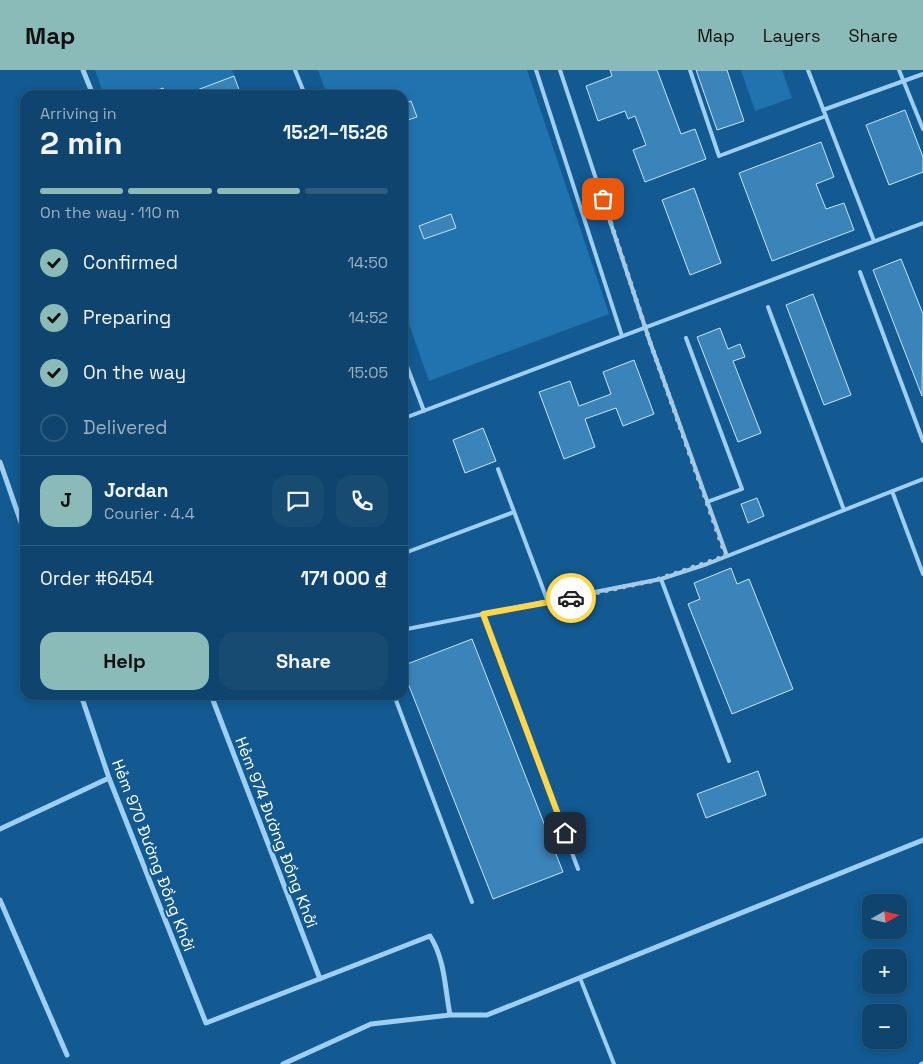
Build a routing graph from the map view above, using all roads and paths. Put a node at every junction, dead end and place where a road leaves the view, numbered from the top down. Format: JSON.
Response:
{"nodes":[{"id":1,"x":83,"y":70,"type":"edge"},
{"id":2,"x":295,"y":70,"type":"edge"},
{"id":3,"x":536,"y":70,"type":"edge"},
{"id":4,"x":560,"y":70,"type":"edge"},
{"id":5,"x":690,"y":70,"type":"edge"},
{"id":6,"x":808,"y":70,"type":"edge"},
{"id":7,"x":899,"y":70,"type":"edge"},
{"id":8,"x":923,"y":74,"type":"edge"},
{"id":9,"x":903,"y":81,"type":"junction"},
{"id":10,"x":90,"y":90,"type":"edge"},
{"id":11,"x":303,"y":90,"type":"edge"},
{"id":12,"x":823,"y":110,"type":"junction"},
{"id":13,"x":826,"y":116,"type":"junction"},
{"id":14,"x":923,"y":129,"type":"edge"},
{"id":15,"x":923,"y":223,"type":"edge"},
{"id":16,"x":874,"y":241,"type":"junction"},
{"id":17,"x":860,"y":272,"type":"dead end"},
{"id":18,"x":768,"y":307,"type":"dead end"},
{"id":19,"x":646,"y":327,"type":"junction"},
{"id":20,"x":622,"y":336,"type":"junction"},
{"id":21,"x":686,"y":338,"type":"dead end"},
{"id":22,"x":408,"y":369,"type":"edge"},
{"id":23,"x":424,"y":411,"type":"junction"},
{"id":24,"x":408,"y":417,"type":"edge"},
{"id":25,"x":923,"y":441,"type":"edge"},
{"id":26,"x":0,"y":462,"type":"edge"},
{"id":27,"x":498,"y":469,"type":"dead end"},
{"id":28,"x":923,"y":479,"type":"edge"},
{"id":29,"x":892,"y":491,"type":"junction"},
{"id":30,"x":707,"y":502,"type":"junction"},
{"id":31,"x":844,"y":510,"type":"junction"},
{"id":32,"x":514,"y":512,"type":"junction"},
{"id":33,"x":20,"y":520,"type":"edge"},
{"id":34,"x":408,"y":552,"type":"edge"},
{"id":35,"x":726,"y":556,"type":"junction"},
{"id":36,"x":923,"y":574,"type":"edge"},
{"id":37,"x":661,"y":579,"type":"junction"},
{"id":38,"x":548,"y":602,"type":"junction"},
{"id":39,"x":483,"y":614,"type":"junction"},
{"id":40,"x":408,"y":629,"type":"edge"},
{"id":41,"x":82,"y":700,"type":"edge"},
{"id":42,"x":213,"y":700,"type":"edge"},
{"id":43,"x":396,"y":700,"type":"edge"},
{"id":44,"x":730,"y":762,"type":"dead end"},
{"id":45,"x":109,"y":778,"type":"junction"},
{"id":46,"x":0,"y":829,"type":"edge"},
{"id":47,"x":923,"y":840,"type":"edge"},
{"id":48,"x":578,"y":869,"type":"dead end"},
{"id":49,"x":0,"y":900,"type":"edge"},
{"id":50,"x":472,"y":902,"type":"dead end"},
{"id":51,"x":580,"y":978,"type":"junction"},
{"id":52,"x":320,"y":979,"type":"junction"},
{"id":53,"x":450,"y":1015,"type":"junction"},
{"id":54,"x":67,"y":1055,"type":"dead end"},
{"id":55,"x":283,"y":1064,"type":"edge"},
{"id":56,"x":614,"y":1064,"type":"edge"}],
"edges":[{"from":1,"to":10,"type":"street"},
{"from":2,"to":11,"type":"lane"},
{"from":3,"to":20,"type":"lane"},
{"from":4,"to":19,"type":"lane"},
{"from":5,"to":13,"type":"lane"},
{"from":6,"to":12,"type":"lane"},
{"from":7,"to":9,"type":"lane"},
{"from":8,"to":9,"type":"lane"},
{"from":9,"to":12,"type":"lane"},
{"from":9,"to":14,"type":"lane"},
{"from":12,"to":13,"type":"lane"},
{"from":13,"to":16,"type":"lane"},
{"from":15,"to":16,"type":"lane"},
{"from":16,"to":19,"type":"lane"},
{"from":17,"to":25,"type":"lane"},
{"from":18,"to":31,"type":"lane"},
{"from":19,"to":20,"type":"lane"},
{"from":19,"to":30,"type":"lane"},
{"from":20,"to":23,"type":"lane"},
{"from":21,"to":30,"type":"lane"},
{"from":22,"to":23,"type":"lane"},
{"from":23,"to":24,"type":"lane"},
{"from":26,"to":33,"type":"street"},
{"from":27,"to":32,"type":"lane"},
{"from":28,"to":29,"type":"lane"},
{"from":29,"to":31,"type":"lane"},
{"from":29,"to":36,"type":"lane"},
{"from":30,"to":35,"type":"lane"},
{"from":31,"to":35,"type":"lane"},
{"from":32,"to":34,"type":"lane"},
{"from":32,"to":38,"type":"lane"},
{"from":35,"to":37,"type":"lane"},
{"from":37,"to":38,"type":"lane"},
{"from":37,"to":44,"type":"lane"},
{"from":38,"to":39,"type":"lane"},
{"from":39,"to":40,"type":"lane"},
{"from":39,"to":48,"type":"lane"},
{"from":41,"to":45,"type":"street","name":"Hẻm 970 Đường Đồng Khởi"},
{"from":42,"to":52,"type":"street","name":"Hẻm 974 Đường Đồng Khởi"},
{"from":43,"to":50,"type":"lane"},
{"from":45,"to":46,"type":"street"},
{"from":45,"to":52,"type":"street","name":"Hẻm 970 Đường Đồng Khởi"},
{"from":47,"to":51,"type":"street"},
{"from":49,"to":54,"type":"street"},
{"from":51,"to":53,"type":"street"},
{"from":51,"to":56,"type":"lane"},
{"from":52,"to":53,"type":"street"},
{"from":53,"to":55,"type":"street"}]}
